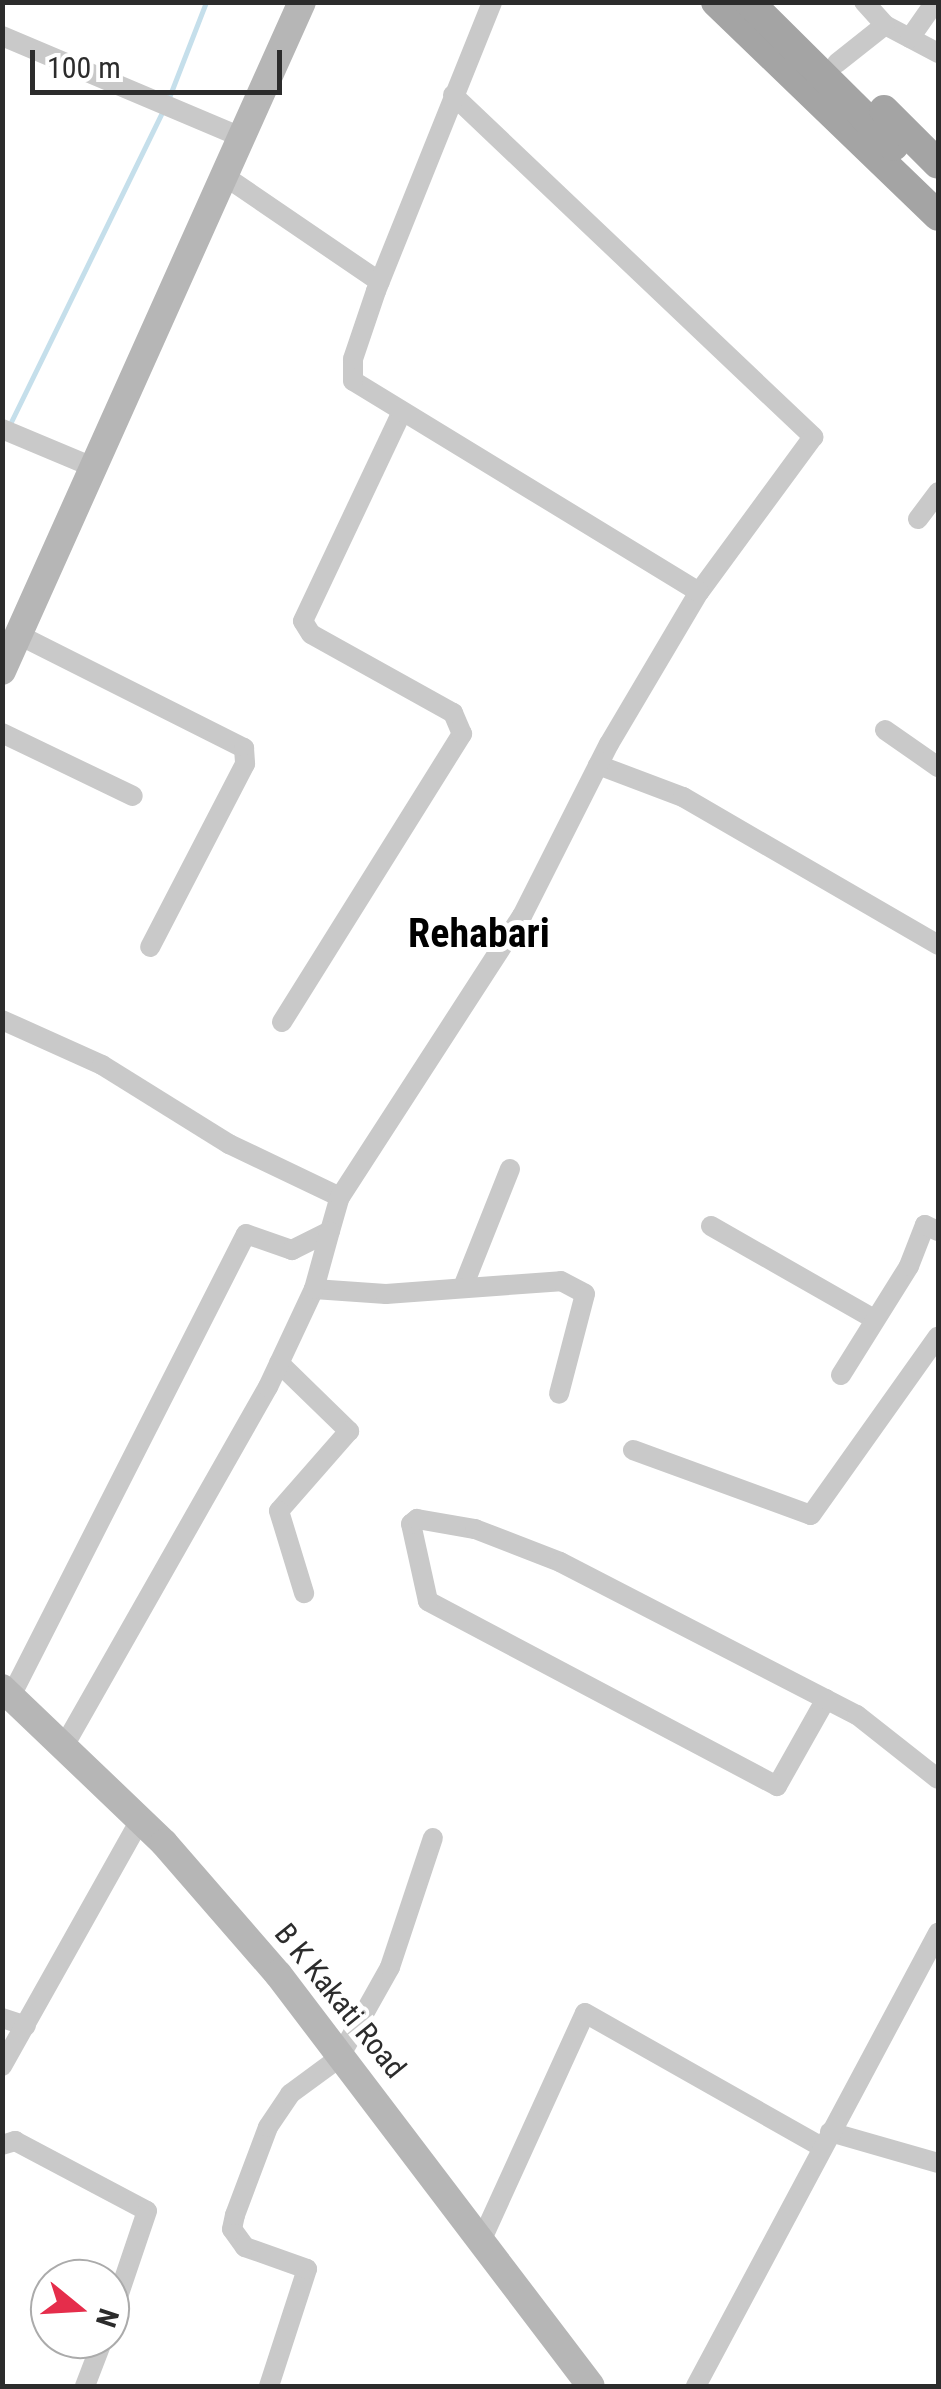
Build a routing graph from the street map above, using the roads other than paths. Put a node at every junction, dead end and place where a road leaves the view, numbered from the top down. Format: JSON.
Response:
{"nodes":[{"id":1,"x":302,"y":2,"type":"edge"},
{"id":2,"x":492,"y":2,"type":"edge"},
{"id":3,"x":716,"y":2,"type":"edge"},
{"id":4,"x":749,"y":2,"type":"edge"},
{"id":5,"x":776,"y":2,"type":"edge"},
{"id":6,"x":864,"y":2,"type":"edge"},
{"id":7,"x":935,"y":2,"type":"edge"},
{"id":8,"x":885,"y":24,"type":"junction"},
{"id":9,"x":2,"y":36,"type":"edge"},
{"id":10,"x":910,"y":38,"type":"junction"},
{"id":11,"x":938,"y":53,"type":"edge"},
{"id":12,"x":837,"y":64,"type":"junction"},
{"id":13,"x":453,"y":94,"type":"junction"},
{"id":14,"x":244,"y":138,"type":"junction"},
{"id":15,"x":938,"y":164,"type":"edge"},
{"id":16,"x":226,"y":177,"type":"junction"},
{"id":17,"x":938,"y":190,"type":"edge"},
{"id":18,"x":938,"y":216,"type":"edge"},
{"id":19,"x":380,"y":282,"type":"junction"},
{"id":20,"x":402,"y":414,"type":"junction"},
{"id":21,"x":10,"y":432,"type":"edge"},
{"id":22,"x":93,"y":467,"type":"junction"},
{"id":23,"x":938,"y":492,"type":"edge"},
{"id":24,"x":918,"y":518,"type":"dead end"},
{"id":25,"x":698,"y":592,"type":"junction"},
{"id":26,"x":19,"y":636,"type":"junction"},
{"id":27,"x":2,"y":671,"type":"edge"},
{"id":28,"x":885,"y":730,"type":"dead end"},
{"id":29,"x":2,"y":733,"type":"edge"},
{"id":30,"x":598,"y":765,"type":"junction"},
{"id":31,"x":938,"y":767,"type":"edge"},
{"id":32,"x":133,"y":796,"type":"dead end"},
{"id":33,"x":938,"y":945,"type":"edge"},
{"id":34,"x":150,"y":948,"type":"dead end"},
{"id":35,"x":2,"y":1020,"type":"edge"},
{"id":36,"x":282,"y":1022,"type":"dead end"},
{"id":37,"x":510,"y":1169,"type":"dead end"},
{"id":38,"x":340,"y":1197,"type":"junction"},
{"id":39,"x":711,"y":1226,"type":"dead end"},
{"id":40,"x":936,"y":1226,"type":"edge"},
{"id":41,"x":330,"y":1231,"type":"junction"},
{"id":42,"x":463,"y":1287,"type":"junction"},
{"id":43,"x":314,"y":1288,"type":"junction"},
{"id":44,"x":874,"y":1319,"type":"junction"},
{"id":45,"x":938,"y":1336,"type":"edge"},
{"id":46,"x":279,"y":1363,"type":"junction"},
{"id":47,"x":841,"y":1375,"type":"dead end"},
{"id":48,"x":559,"y":1394,"type":"dead end"},
{"id":49,"x":633,"y":1450,"type":"dead end"},
{"id":50,"x":304,"y":1593,"type":"dead end"},
{"id":51,"x":7,"y":1692,"type":"edge"},
{"id":52,"x":826,"y":1699,"type":"junction"},
{"id":53,"x":64,"y":1746,"type":"junction"},
{"id":54,"x":938,"y":1779,"type":"edge"},
{"id":55,"x":140,"y":1820,"type":"junction"},
{"id":56,"x":433,"y":1838,"type":"dead end"},
{"id":57,"x":938,"y":1933,"type":"edge"},
{"id":58,"x":2,"y":2018,"type":"edge"},
{"id":59,"x":26,"y":2026,"type":"junction"},
{"id":60,"x":339,"y":2058,"type":"junction"},
{"id":61,"x":2,"y":2066,"type":"edge"},
{"id":62,"x":826,"y":2140,"type":"junction"},
{"id":63,"x":2,"y":2145,"type":"edge"},
{"id":64,"x":938,"y":2163,"type":"edge"},
{"id":65,"x":482,"y":2239,"type":"junction"},
{"id":66,"x":130,"y":2261,"type":"edge"},
{"id":67,"x":95,"y":2359,"type":"edge"},
{"id":68,"x":85,"y":2386,"type":"edge"},
{"id":69,"x":268,"y":2386,"type":"edge"},
{"id":70,"x":591,"y":2386,"type":"edge"},
{"id":71,"x":696,"y":2386,"type":"edge"}],
"edges":[{"from":1,"to":14,"type":"main road"},
{"from":2,"to":13,"type":"street"},
{"from":3,"to":18,"type":"main road"},
{"from":4,"to":17,"type":"main road"},
{"from":5,"to":12,"type":"main road"},
{"from":6,"to":8,"type":"street"},
{"from":7,"to":10,"type":"street"},
{"from":8,"to":10,"type":"street"},
{"from":8,"to":12,"type":"street"},
{"from":9,"to":14,"type":"street"},
{"from":10,"to":11,"type":"street"},
{"from":12,"to":15,"type":"main road"},
{"from":13,"to":19,"type":"street"},
{"from":13,"to":25,"type":"street"},
{"from":14,"to":16,"type":"main road"},
{"from":16,"to":19,"type":"street"},
{"from":16,"to":22,"type":"main road"},
{"from":19,"to":20,"type":"street"},
{"from":20,"to":25,"type":"street"},
{"from":20,"to":36,"type":"street"},
{"from":21,"to":22,"type":"street"},
{"from":22,"to":26,"type":"main road"},
{"from":23,"to":24,"type":"street"},
{"from":25,"to":30,"type":"street"},
{"from":26,"to":27,"type":"main road"},
{"from":26,"to":34,"type":"street"},
{"from":28,"to":31,"type":"street"},
{"from":29,"to":32,"type":"street"},
{"from":30,"to":33,"type":"street"},
{"from":30,"to":38,"type":"street"},
{"from":35,"to":38,"type":"street"},
{"from":37,"to":42,"type":"street"},
{"from":38,"to":41,"type":"street"},
{"from":39,"to":44,"type":"street"},
{"from":40,"to":44,"type":"street"},
{"from":41,"to":43,"type":"street"},
{"from":41,"to":51,"type":"street"},
{"from":42,"to":43,"type":"street"},
{"from":42,"to":48,"type":"street"},
{"from":43,"to":46,"type":"street"},
{"from":44,"to":47,"type":"street"},
{"from":45,"to":49,"type":"street"},
{"from":46,"to":50,"type":"street"},
{"from":46,"to":53,"type":"street"},
{"from":51,"to":53,"type":"main road","name":"B K Kakati Road"},
{"from":52,"to":52,"type":"street"},
{"from":52,"to":54,"type":"street"},
{"from":53,"to":55,"type":"main road","name":"B K Kakati Road"},
{"from":55,"to":59,"type":"street"},
{"from":55,"to":60,"type":"main road","name":"B K Kakati Road"},
{"from":56,"to":60,"type":"street"},
{"from":57,"to":62,"type":"street"},
{"from":58,"to":59,"type":"street"},
{"from":59,"to":61,"type":"street"},
{"from":60,"to":65,"type":"main road","name":"B K Kakati Road"},
{"from":60,"to":69,"type":"street"},
{"from":62,"to":64,"type":"street"},
{"from":62,"to":65,"type":"street"},
{"from":62,"to":71,"type":"street"},
{"from":63,"to":66,"type":"street"},
{"from":65,"to":70,"type":"main road","name":"B K Kakati Road"},
{"from":67,"to":68,"type":"street"}]}
